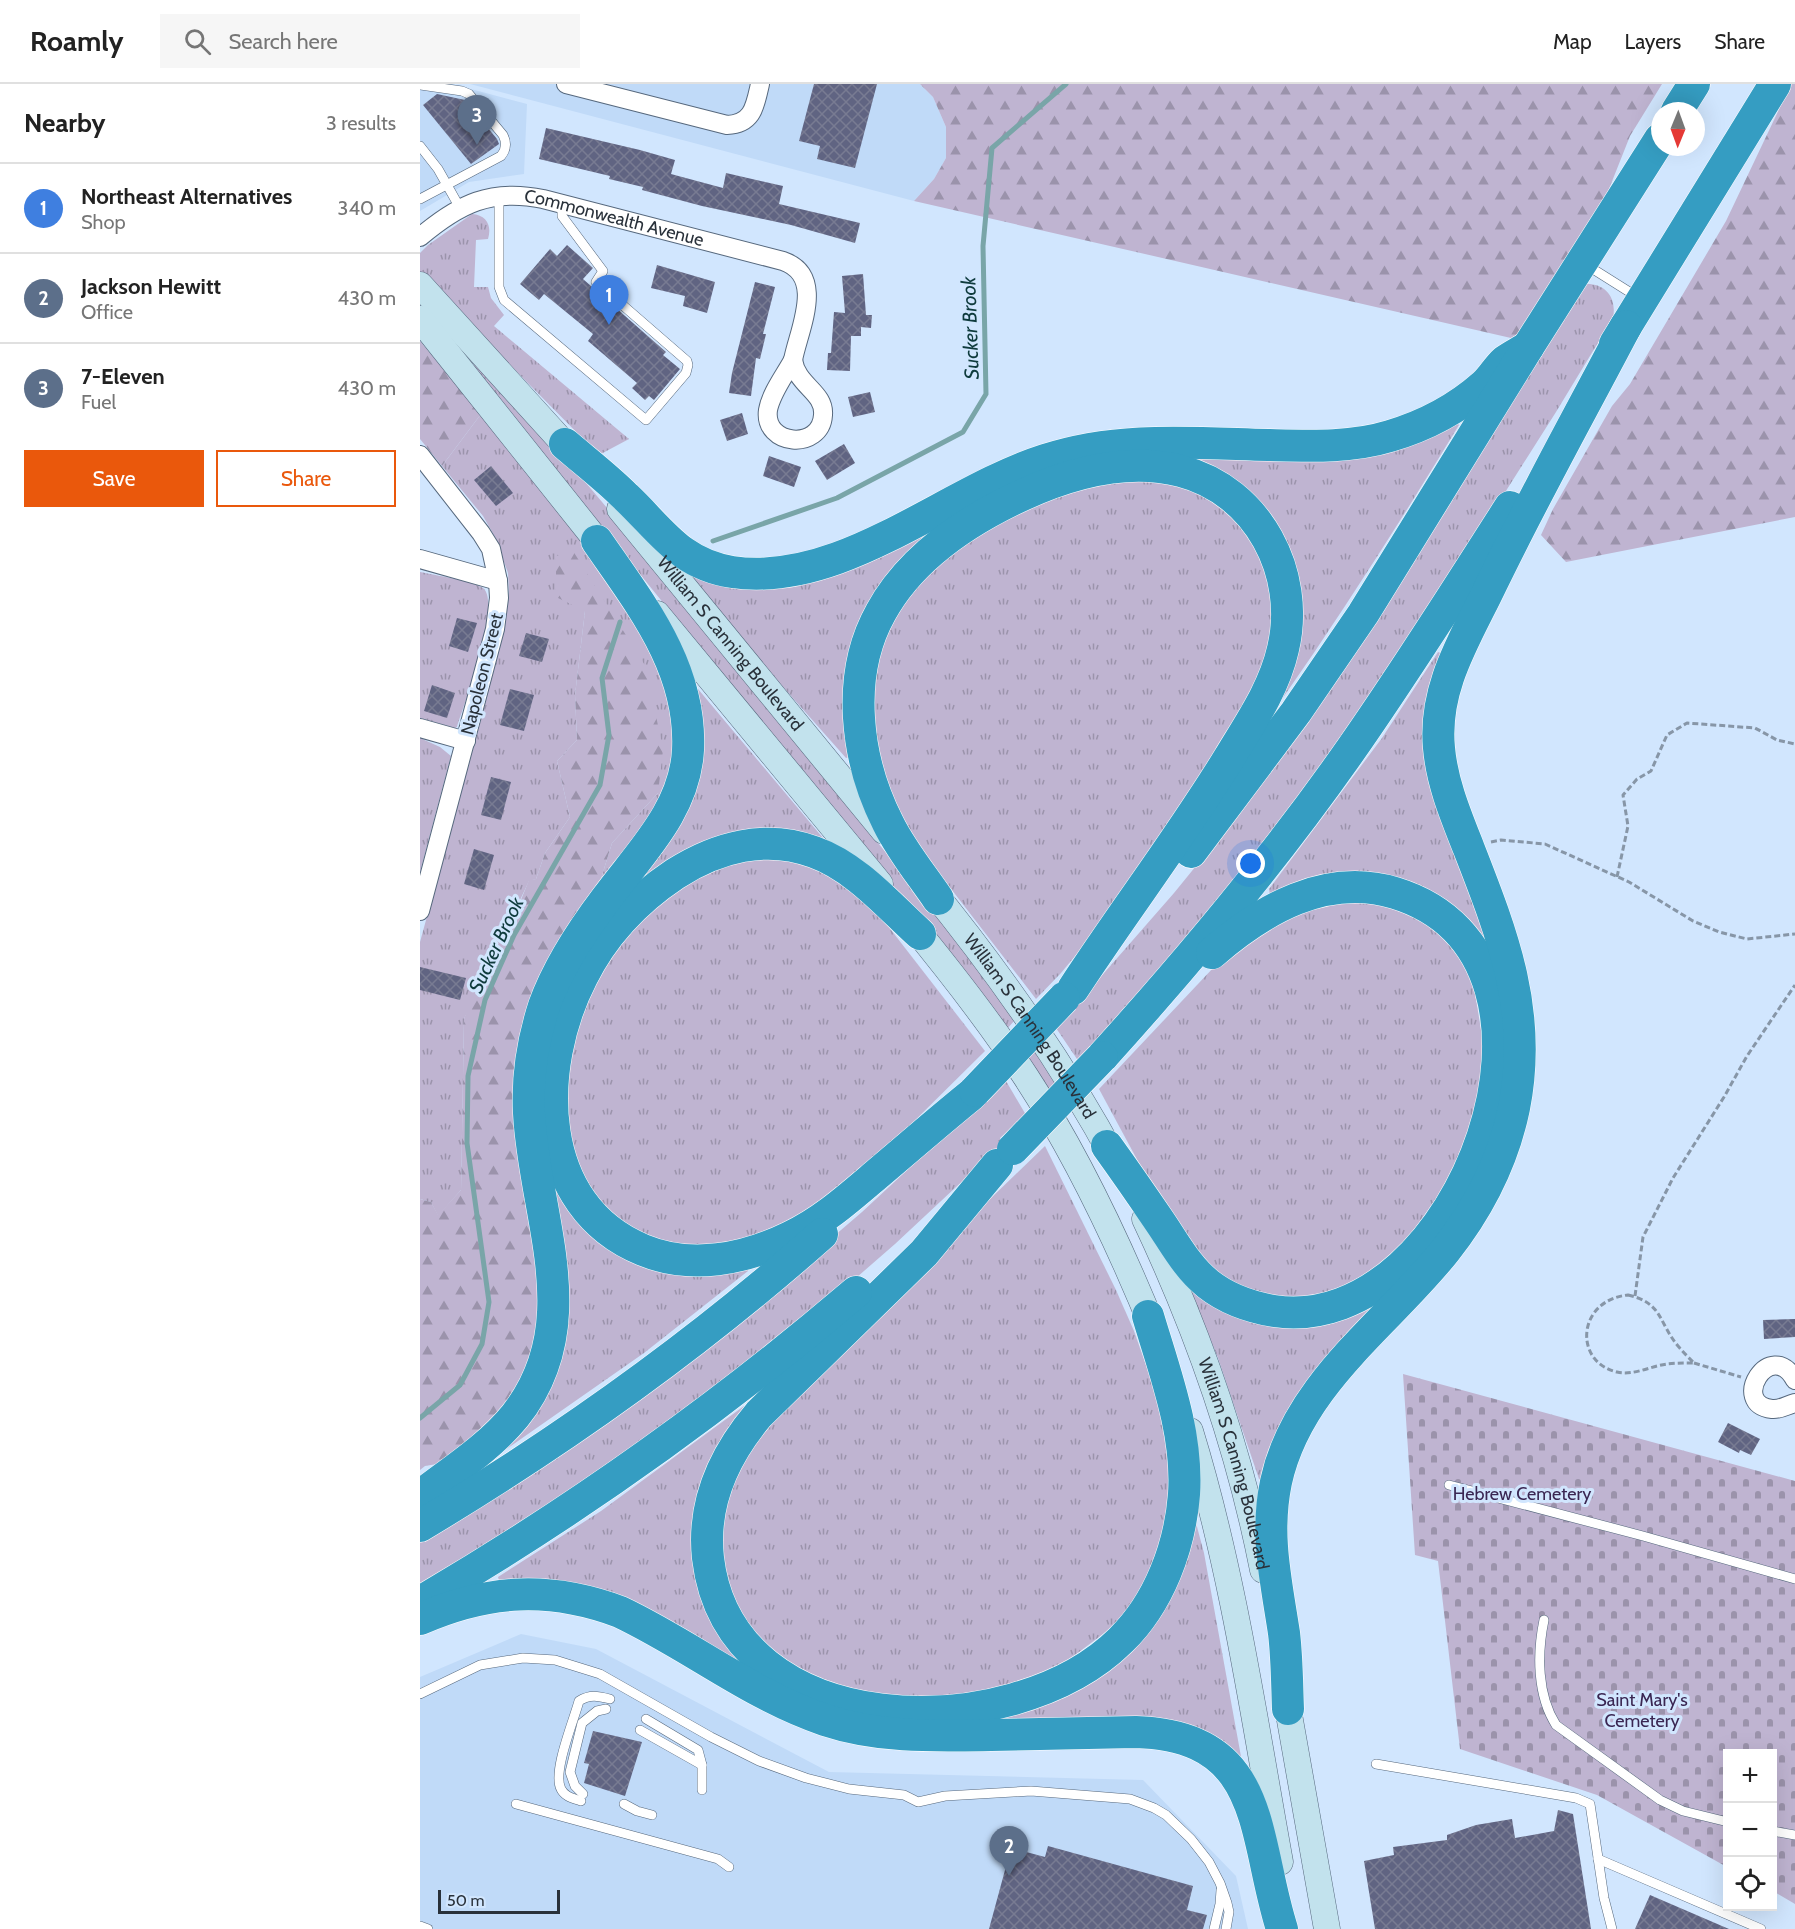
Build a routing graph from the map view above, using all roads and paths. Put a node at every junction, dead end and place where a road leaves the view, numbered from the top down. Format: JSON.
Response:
{"nodes":[{"id":1,"x":566,"y":84,"type":"edge"},
{"id":2,"x":760,"y":84,"type":"edge"},
{"id":3,"x":1694,"y":84,"type":"edge"},
{"id":4,"x":1775,"y":84,"type":"edge"},
{"id":5,"x":420,"y":85,"type":"edge"},
{"id":6,"x":1683,"y":102,"type":"edge"},
{"id":7,"x":420,"y":146,"type":"edge"},
{"id":8,"x":1651,"y":153,"type":"edge"},
{"id":9,"x":447,"y":184,"type":"junction"},
{"id":10,"x":500,"y":195,"type":"junction"},
{"id":11,"x":420,"y":199,"type":"edge"},
{"id":12,"x":562,"y":204,"type":"junction"},
{"id":13,"x":460,"y":208,"type":"junction"},
{"id":14,"x":420,"y":237,"type":"edge"},
{"id":15,"x":1583,"y":262,"type":"junction"},
{"id":16,"x":420,"y":285,"type":"edge"},
{"id":17,"x":1642,"y":300,"type":"junction"},
{"id":18,"x":420,"y":319,"type":"edge"},
{"id":19,"x":1626,"y":326,"type":"junction"},
{"id":20,"x":1528,"y":347,"type":"junction"},
{"id":21,"x":793,"y":360,"type":"dead end"},
{"id":22,"x":565,"y":444,"type":"junction"},
{"id":23,"x":420,"y":455,"type":"edge"},
{"id":24,"x":597,"y":542,"type":"junction"},
{"id":25,"x":420,"y":559,"type":"edge"},
{"id":26,"x":498,"y":581,"type":"junction"},
{"id":27,"x":420,"y":728,"type":"edge"},
{"id":28,"x":465,"y":741,"type":"junction"},
{"id":29,"x":1795,"y":744,"type":"edge"},
{"id":30,"x":1468,"y":847,"type":"junction"},
{"id":31,"x":1617,"y":877,"type":"junction"},
{"id":32,"x":938,"y":899,"type":"junction"},
{"id":33,"x":421,"y":904,"type":"edge"},
{"id":34,"x":1795,"y":933,"type":"edge"},
{"id":35,"x":920,"y":934,"type":"junction"},
{"id":36,"x":1795,"y":985,"type":"edge"},
{"id":37,"x":1069,"y":993,"type":"junction"},
{"id":38,"x":1111,"y":1047,"type":"junction"},
{"id":39,"x":973,"y":1093,"type":"junction"},
{"id":40,"x":1107,"y":1146,"type":"junction"},
{"id":41,"x":1005,"y":1157,"type":"junction"},
{"id":42,"x":1635,"y":1296,"type":"junction"},
{"id":43,"x":1148,"y":1316,"type":"junction"},
{"id":44,"x":1694,"y":1363,"type":"junction"},
{"id":45,"x":1795,"y":1380,"type":"edge"},
{"id":46,"x":1754,"y":1382,"type":"junction"},
{"id":47,"x":1795,"y":1404,"type":"edge"},
{"id":48,"x":1449,"y":1485,"type":"dead end"},
{"id":49,"x":420,"y":1496,"type":"edge"},
{"id":50,"x":420,"y":1526,"type":"edge"},
{"id":51,"x":1795,"y":1579,"type":"edge"},
{"id":52,"x":420,"y":1602,"type":"edge"},
{"id":53,"x":420,"y":1618,"type":"edge"},
{"id":54,"x":1544,"y":1620,"type":"dead end"},
{"id":55,"x":420,"y":1694,"type":"edge"},
{"id":56,"x":610,"y":1699,"type":"dead end"},
{"id":57,"x":1288,"y":1709,"type":"junction"},
{"id":58,"x":606,"y":1710,"type":"dead end"},
{"id":59,"x":646,"y":1719,"type":"dead end"},
{"id":60,"x":640,"y":1730,"type":"dead end"},
{"id":61,"x":1376,"y":1764,"type":"dead end"},
{"id":62,"x":702,"y":1765,"type":"junction"},
{"id":63,"x":702,"y":1790,"type":"dead end"},
{"id":64,"x":516,"y":1804,"type":"dead end"},
{"id":65,"x":623,"y":1809,"type":"dead end"},
{"id":66,"x":652,"y":1815,"type":"dead end"},
{"id":67,"x":1723,"y":1821,"type":"edge"},
{"id":68,"x":1777,"y":1832,"type":"edge"},
{"id":69,"x":1795,"y":1835,"type":"edge"},
{"id":70,"x":1598,"y":1859,"type":"junction"},
{"id":71,"x":729,"y":1867,"type":"dead end"},
{"id":72,"x":1220,"y":1883,"type":"junction"},
{"id":73,"x":420,"y":1926,"type":"edge"},
{"id":74,"x":428,"y":1929,"type":"edge"},
{"id":75,"x":1214,"y":1929,"type":"edge"},
{"id":76,"x":1226,"y":1929,"type":"edge"},
{"id":77,"x":1282,"y":1929,"type":"edge"},
{"id":78,"x":1292,"y":1929,"type":"edge"},
{"id":79,"x":1327,"y":1929,"type":"edge"},
{"id":80,"x":1612,"y":1929,"type":"edge"},
{"id":81,"x":1761,"y":1929,"type":"edge"}],
"edges":[{"from":1,"to":2,"type":"street"},
{"from":3,"to":6,"type":"highway"},
{"from":4,"to":17,"type":"highway"},
{"from":5,"to":9,"type":"lane"},
{"from":7,"to":9,"type":"lane"},
{"from":8,"to":15,"type":"highway"},
{"from":9,"to":11,"type":"lane"},
{"from":9,"to":13,"type":"lane"},
{"from":10,"to":12,"type":"street","name":"Commonwealth Avenue"},
{"from":10,"to":12,"type":"lane"},
{"from":10,"to":13,"type":"street","name":"Commonwealth Avenue"},
{"from":12,"to":21,"type":"street","name":"Commonwealth Avenue"},
{"from":13,"to":14,"type":"street","name":"Commonwealth Avenue"},
{"from":15,"to":17,"type":"lane"},
{"from":15,"to":20,"type":"highway"},
{"from":16,"to":22,"type":"main road","name":"William S Canning Boulevard"},
{"from":17,"to":19,"type":"highway"},
{"from":18,"to":24,"type":"main road","name":"William S Canning Boulevard"},
{"from":19,"to":30,"type":"highway"},
{"from":19,"to":38,"type":"highway"},
{"from":20,"to":22,"type":"highway"},
{"from":20,"to":37,"type":"highway"},
{"from":22,"to":32,"type":"main road","name":"William S Canning Boulevard"},
{"from":23,"to":26,"type":"street","name":"Napoleon Street"},
{"from":24,"to":35,"type":"main road","name":"William S Canning Boulevard"},
{"from":24,"to":49,"type":"highway"},
{"from":25,"to":26,"type":"street"},
{"from":26,"to":28,"type":"street","name":"Napoleon Street"},
{"from":27,"to":28,"type":"street"},
{"from":28,"to":33,"type":"street","name":"Napoleon Street"},
{"from":29,"to":31,"type":"path"},
{"from":30,"to":31,"type":"path"},
{"from":30,"to":57,"type":"highway"},
{"from":31,"to":34,"type":"path"},
{"from":32,"to":37,"type":"highway"},
{"from":32,"to":40,"type":"main road","name":"William S Canning Boulevard"},
{"from":35,"to":39,"type":"highway"},
{"from":35,"to":43,"type":"main road","name":"William S Canning Boulevard"},
{"from":36,"to":42,"type":"path"},
{"from":37,"to":39,"type":"highway","bridge":true},
{"from":38,"to":40,"type":"highway"},
{"from":38,"to":41,"type":"highway","bridge":true},
{"from":39,"to":50,"type":"highway"},
{"from":40,"to":57,"type":"main road","name":"William S Canning Boulevard"},
{"from":41,"to":43,"type":"highway"},
{"from":41,"to":52,"type":"highway"},
{"from":42,"to":44,"type":"path"},
{"from":42,"to":44,"type":"path"},
{"from":43,"to":78,"type":"main road","name":"William S Canning Boulevard"},
{"from":44,"to":46,"type":"path"},
{"from":45,"to":46,"type":"street"},
{"from":46,"to":47,"type":"street"},
{"from":48,"to":51,"type":"lane"},
{"from":53,"to":77,"type":"highway"},
{"from":54,"to":67,"type":"lane"},
{"from":55,"to":72,"type":"lane"},
{"from":56,"to":58,"type":"lane"},
{"from":57,"to":79,"type":"main road","name":"William S Canning Boulevard"},
{"from":59,"to":62,"type":"lane"},
{"from":60,"to":62,"type":"lane"},
{"from":61,"to":70,"type":"lane"},
{"from":62,"to":63,"type":"lane"},
{"from":64,"to":71,"type":"lane"},
{"from":65,"to":66,"type":"lane"},
{"from":68,"to":69,"type":"lane"},
{"from":70,"to":80,"type":"lane"},
{"from":70,"to":81,"type":"lane"},
{"from":72,"to":75,"type":"lane"},
{"from":72,"to":76,"type":"lane"},
{"from":73,"to":74,"type":"lane"}]}
